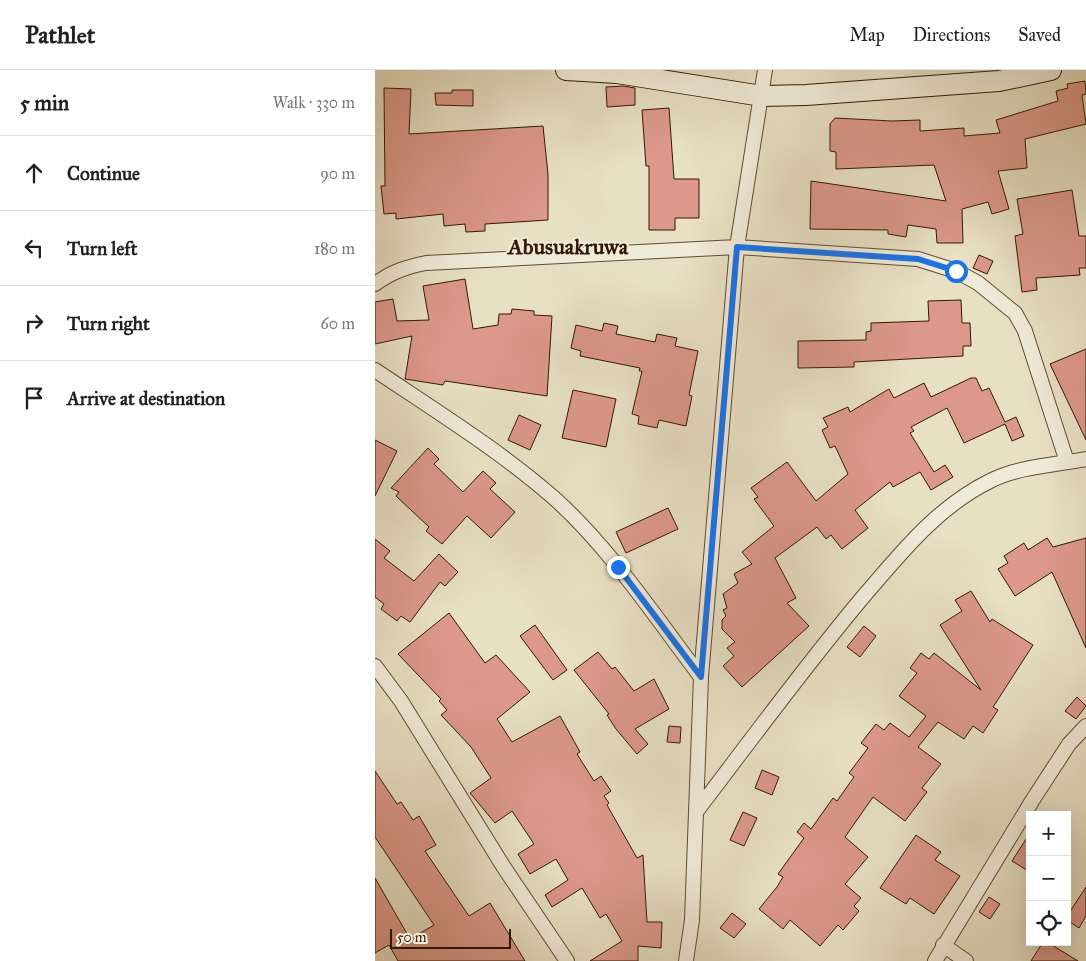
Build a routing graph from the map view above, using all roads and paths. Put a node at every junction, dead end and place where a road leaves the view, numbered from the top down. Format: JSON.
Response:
{"nodes":[{"id":1,"x":566,"y":70,"type":"edge"},
{"id":2,"x":765,"y":70,"type":"edge"},
{"id":3,"x":1051,"y":70,"type":"edge"},
{"id":4,"x":617,"y":72,"type":"edge"},
{"id":5,"x":762,"y":96,"type":"junction"},
{"id":6,"x":737,"y":247,"type":"junction"},
{"id":7,"x":375,"y":284,"type":"edge"},
{"id":8,"x":375,"y":370,"type":"edge"},
{"id":9,"x":1086,"y":459,"type":"edge"},
{"id":10,"x":1067,"y":462,"type":"junction"},
{"id":11,"x":375,"y":666,"type":"edge"},
{"id":12,"x":701,"y":677,"type":"junction"},
{"id":13,"x":1086,"y":726,"type":"edge"},
{"id":14,"x":696,"y":812,"type":"junction"},
{"id":15,"x":943,"y":944,"type":"junction"},
{"id":16,"x":567,"y":961,"type":"edge"},
{"id":17,"x":686,"y":961,"type":"edge"},
{"id":18,"x":935,"y":961,"type":"edge"},
{"id":19,"x":966,"y":961,"type":"edge"}],
"edges":[{"from":1,"to":4,"type":"street"},
{"from":2,"to":5,"type":"street"},
{"from":3,"to":5,"type":"street"},
{"from":4,"to":5,"type":"street"},
{"from":5,"to":6,"type":"street"},
{"from":6,"to":7,"type":"street"},
{"from":6,"to":10,"type":"street"},
{"from":6,"to":12,"type":"street"},
{"from":8,"to":12,"type":"street"},
{"from":9,"to":10,"type":"street"},
{"from":10,"to":14,"type":"street"},
{"from":11,"to":16,"type":"street"},
{"from":12,"to":14,"type":"street"},
{"from":13,"to":15,"type":"street"},
{"from":14,"to":17,"type":"street"},
{"from":15,"to":18,"type":"street"},
{"from":15,"to":19,"type":"street"}]}
